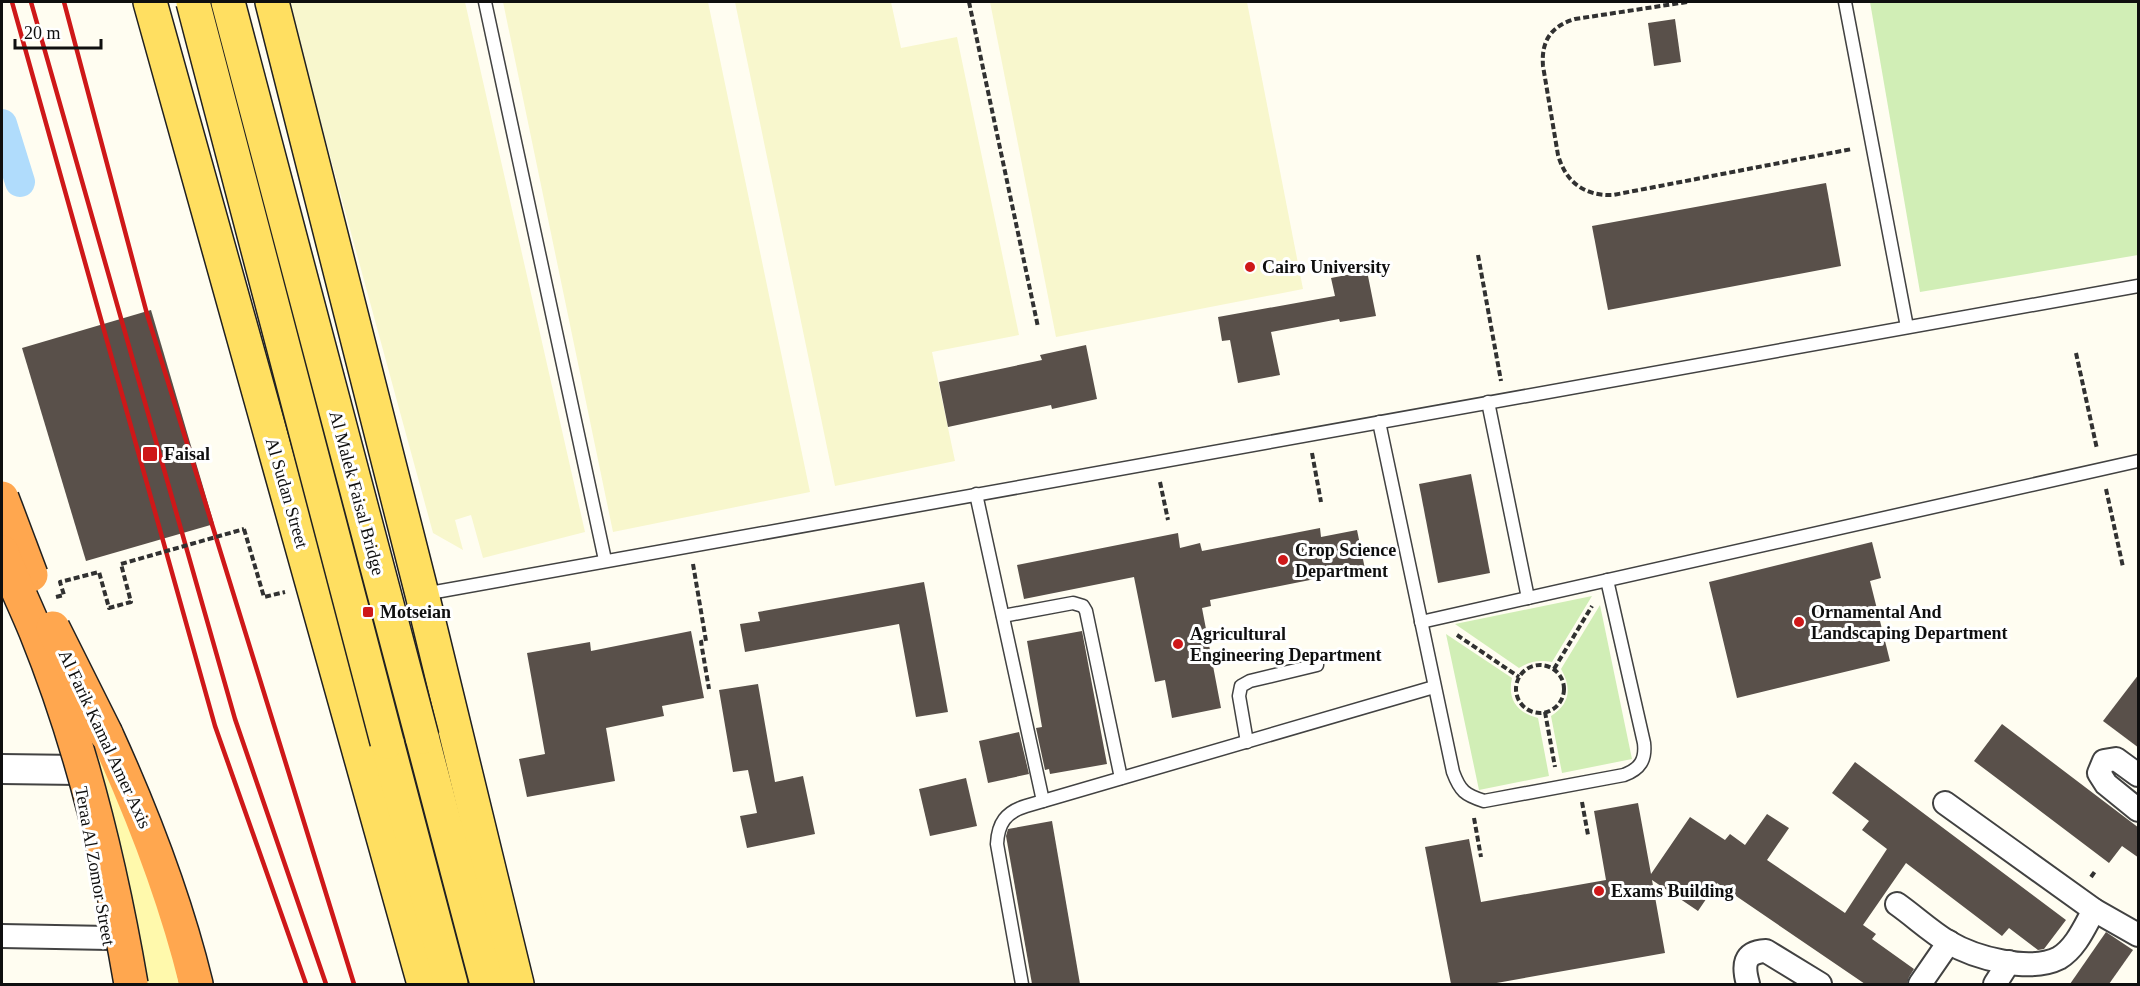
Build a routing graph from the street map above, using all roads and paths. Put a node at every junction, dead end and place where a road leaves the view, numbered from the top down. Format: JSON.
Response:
{"nodes":[{"id":1,"x":150,"y":2,"type":"edge"},
{"id":2,"x":193,"y":2,"type":"edge"},
{"id":3,"x":228,"y":2,"type":"edge"},
{"id":4,"x":272,"y":2,"type":"edge"},
{"id":5,"x":485,"y":2,"type":"edge"},
{"id":6,"x":969,"y":2,"type":"edge"},
{"id":7,"x":1687,"y":2,"type":"edge"},
{"id":8,"x":1845,"y":2,"type":"edge"},
{"id":9,"x":1872,"y":145,"type":"junction"},
{"id":10,"x":1478,"y":255,"type":"dead end"},
{"id":11,"x":2139,"y":286,"type":"edge"},
{"id":12,"x":1038,"y":327,"type":"dead end"},
{"id":13,"x":1907,"y":327,"type":"junction"},
{"id":14,"x":1504,"y":399,"type":"junction"},
{"id":15,"x":1488,"y":402,"type":"junction"},
{"id":16,"x":1379,"y":422,"type":"junction"},
{"id":17,"x":1308,"y":435,"type":"junction"},
{"id":18,"x":2139,"y":461,"type":"edge"},
{"id":19,"x":1156,"y":462,"type":"junction"},
{"id":20,"x":976,"y":494,"type":"junction"},
{"id":21,"x":2,"y":498,"type":"edge"},
{"id":22,"x":1321,"y":502,"type":"dead end"},
{"id":23,"x":2,"y":519,"type":"edge"},
{"id":24,"x":1168,"y":520,"type":"dead end"},
{"id":25,"x":690,"y":545,"type":"junction"},
{"id":26,"x":2,"y":552,"type":"edge"},
{"id":27,"x":604,"y":560,"type":"junction"},
{"id":28,"x":1607,"y":580,"type":"junction"},
{"id":29,"x":422,"y":594,"type":"junction"},
{"id":30,"x":264,"y":597,"type":"dead end"},
{"id":31,"x":1528,"y":598,"type":"junction"},
{"id":32,"x":32,"y":601,"type":"junction"},
{"id":33,"x":1003,"y":616,"type":"junction"},
{"id":34,"x":1434,"y":619,"type":"junction"},
{"id":35,"x":1421,"y":622,"type":"junction"},
{"id":36,"x":1317,"y":665,"type":"dead end"},
{"id":37,"x":1554,"y":669,"type":"junction"},
{"id":38,"x":1519,"y":677,"type":"junction"},
{"id":39,"x":1434,"y":687,"type":"junction"},
{"id":40,"x":709,"y":689,"type":"dead end"},
{"id":41,"x":1545,"y":712,"type":"junction"},
{"id":42,"x":1247,"y":742,"type":"junction"},
{"id":43,"x":80,"y":758,"type":"junction"},
{"id":44,"x":2,"y":769,"type":"edge"},
{"id":45,"x":2135,"y":772,"type":"edge"},
{"id":46,"x":1121,"y":778,"type":"junction"},
{"id":47,"x":1578,"y":783,"type":"junction"},
{"id":48,"x":1559,"y":787,"type":"junction"},
{"id":49,"x":1469,"y":797,"type":"junction"},
{"id":50,"x":1042,"y":801,"type":"junction"},
{"id":51,"x":1946,"y":803,"type":"dead end"},
{"id":52,"x":2139,"y":810,"type":"edge"},
{"id":53,"x":1588,"y":835,"type":"dead end"},
{"id":54,"x":1481,"y":857,"type":"dead end"},
{"id":55,"x":1897,"y":904,"type":"dead end"},
{"id":56,"x":2094,"y":910,"type":"junction"},
{"id":57,"x":2139,"y":935,"type":"edge"},
{"id":58,"x":2,"y":936,"type":"edge"},
{"id":59,"x":109,"y":938,"type":"junction"},
{"id":60,"x":1949,"y":942,"type":"junction"},
{"id":61,"x":2009,"y":962,"type":"junction"},
{"id":62,"x":116,"y":984,"type":"edge"},
{"id":63,"x":131,"y":984,"type":"edge"},
{"id":64,"x":163,"y":984,"type":"edge"},
{"id":65,"x":196,"y":984,"type":"edge"},
{"id":66,"x":424,"y":984,"type":"edge"},
{"id":67,"x":451,"y":984,"type":"edge"},
{"id":68,"x":487,"y":984,"type":"edge"},
{"id":69,"x":518,"y":984,"type":"edge"},
{"id":70,"x":1023,"y":984,"type":"edge"},
{"id":71,"x":1748,"y":984,"type":"edge"},
{"id":72,"x":1821,"y":984,"type":"edge"},
{"id":73,"x":1920,"y":984,"type":"edge"},
{"id":74,"x":1995,"y":984,"type":"edge"}],
"edges":[{"from":1,"to":66,"type":"main road","name":"Al Sudan Street"},
{"from":2,"to":67,"type":"main road","name":"Al Malek Faisal Bridge","bridge":true},
{"from":3,"to":68,"type":"main road","name":"Al Malek Faisal Bridge","bridge":true},
{"from":4,"to":29,"type":"main road"},
{"from":5,"to":27,"type":"lane"},
{"from":6,"to":12,"type":"path"},
{"from":7,"to":9,"type":"path"},
{"from":8,"to":9,"type":"lane"},
{"from":9,"to":13,"type":"lane"},
{"from":10,"to":14,"type":"path"},
{"from":11,"to":13,"type":"lane"},
{"from":13,"to":14,"type":"lane"},
{"from":14,"to":15,"type":"lane"},
{"from":15,"to":16,"type":"lane"},
{"from":15,"to":31,"type":"lane"},
{"from":16,"to":17,"type":"lane"},
{"from":16,"to":35,"type":"lane"},
{"from":17,"to":19,"type":"lane"},
{"from":17,"to":22,"type":"path"},
{"from":18,"to":28,"type":"lane"},
{"from":19,"to":20,"type":"lane"},
{"from":19,"to":24,"type":"path"},
{"from":20,"to":25,"type":"lane"},
{"from":20,"to":33,"type":"lane"},
{"from":21,"to":65,"type":"highway","name":"Al Farik Kamal Amer Axis","bridge":true},
{"from":23,"to":32,"type":"main road","name":"Teraa Al Zomor Street"},
{"from":25,"to":27,"type":"lane"},
{"from":25,"to":40,"type":"path"},
{"from":26,"to":63,"type":"highway","name":"Al Farik Kamal Amer Axis","bridge":true},
{"from":27,"to":29,"type":"lane"},
{"from":28,"to":31,"type":"lane"},
{"from":28,"to":37,"type":"path"},
{"from":28,"to":47,"type":"lane"},
{"from":29,"to":69,"type":"main road"},
{"from":30,"to":32,"type":"path","bridge":true},
{"from":31,"to":34,"type":"lane"},
{"from":32,"to":43,"type":"main road","name":"Teraa Al Zomor Street"},
{"from":33,"to":46,"type":"lane"},
{"from":33,"to":50,"type":"lane"},
{"from":34,"to":35,"type":"lane"},
{"from":34,"to":38,"type":"path"},
{"from":35,"to":39,"type":"lane"},
{"from":36,"to":42,"type":"lane"},
{"from":37,"to":38,"type":"path"},
{"from":37,"to":41,"type":"path"},
{"from":38,"to":41,"type":"path"},
{"from":39,"to":42,"type":"lane"},
{"from":39,"to":49,"type":"lane"},
{"from":41,"to":48,"type":"path"},
{"from":42,"to":46,"type":"lane"},
{"from":43,"to":44,"type":"street"},
{"from":43,"to":59,"type":"main road","name":"Teraa Al Zomor Street"},
{"from":43,"to":64,"type":"main road","name":"Teraa Al Zomor Street"},
{"from":45,"to":52,"type":"street"},
{"from":46,"to":50,"type":"lane"},
{"from":47,"to":48,"type":"lane"},
{"from":47,"to":53,"type":"path"},
{"from":48,"to":49,"type":"lane"},
{"from":49,"to":54,"type":"path"},
{"from":50,"to":70,"type":"lane"},
{"from":51,"to":56,"type":"street"},
{"from":55,"to":60,"type":"street"},
{"from":56,"to":57,"type":"street"},
{"from":56,"to":61,"type":"street"},
{"from":58,"to":59,"type":"street"},
{"from":59,"to":62,"type":"main road","name":"Teraa Al Zomor Street"},
{"from":60,"to":61,"type":"street"},
{"from":60,"to":73,"type":"street"},
{"from":61,"to":74,"type":"street"},
{"from":71,"to":72,"type":"street"}]}
